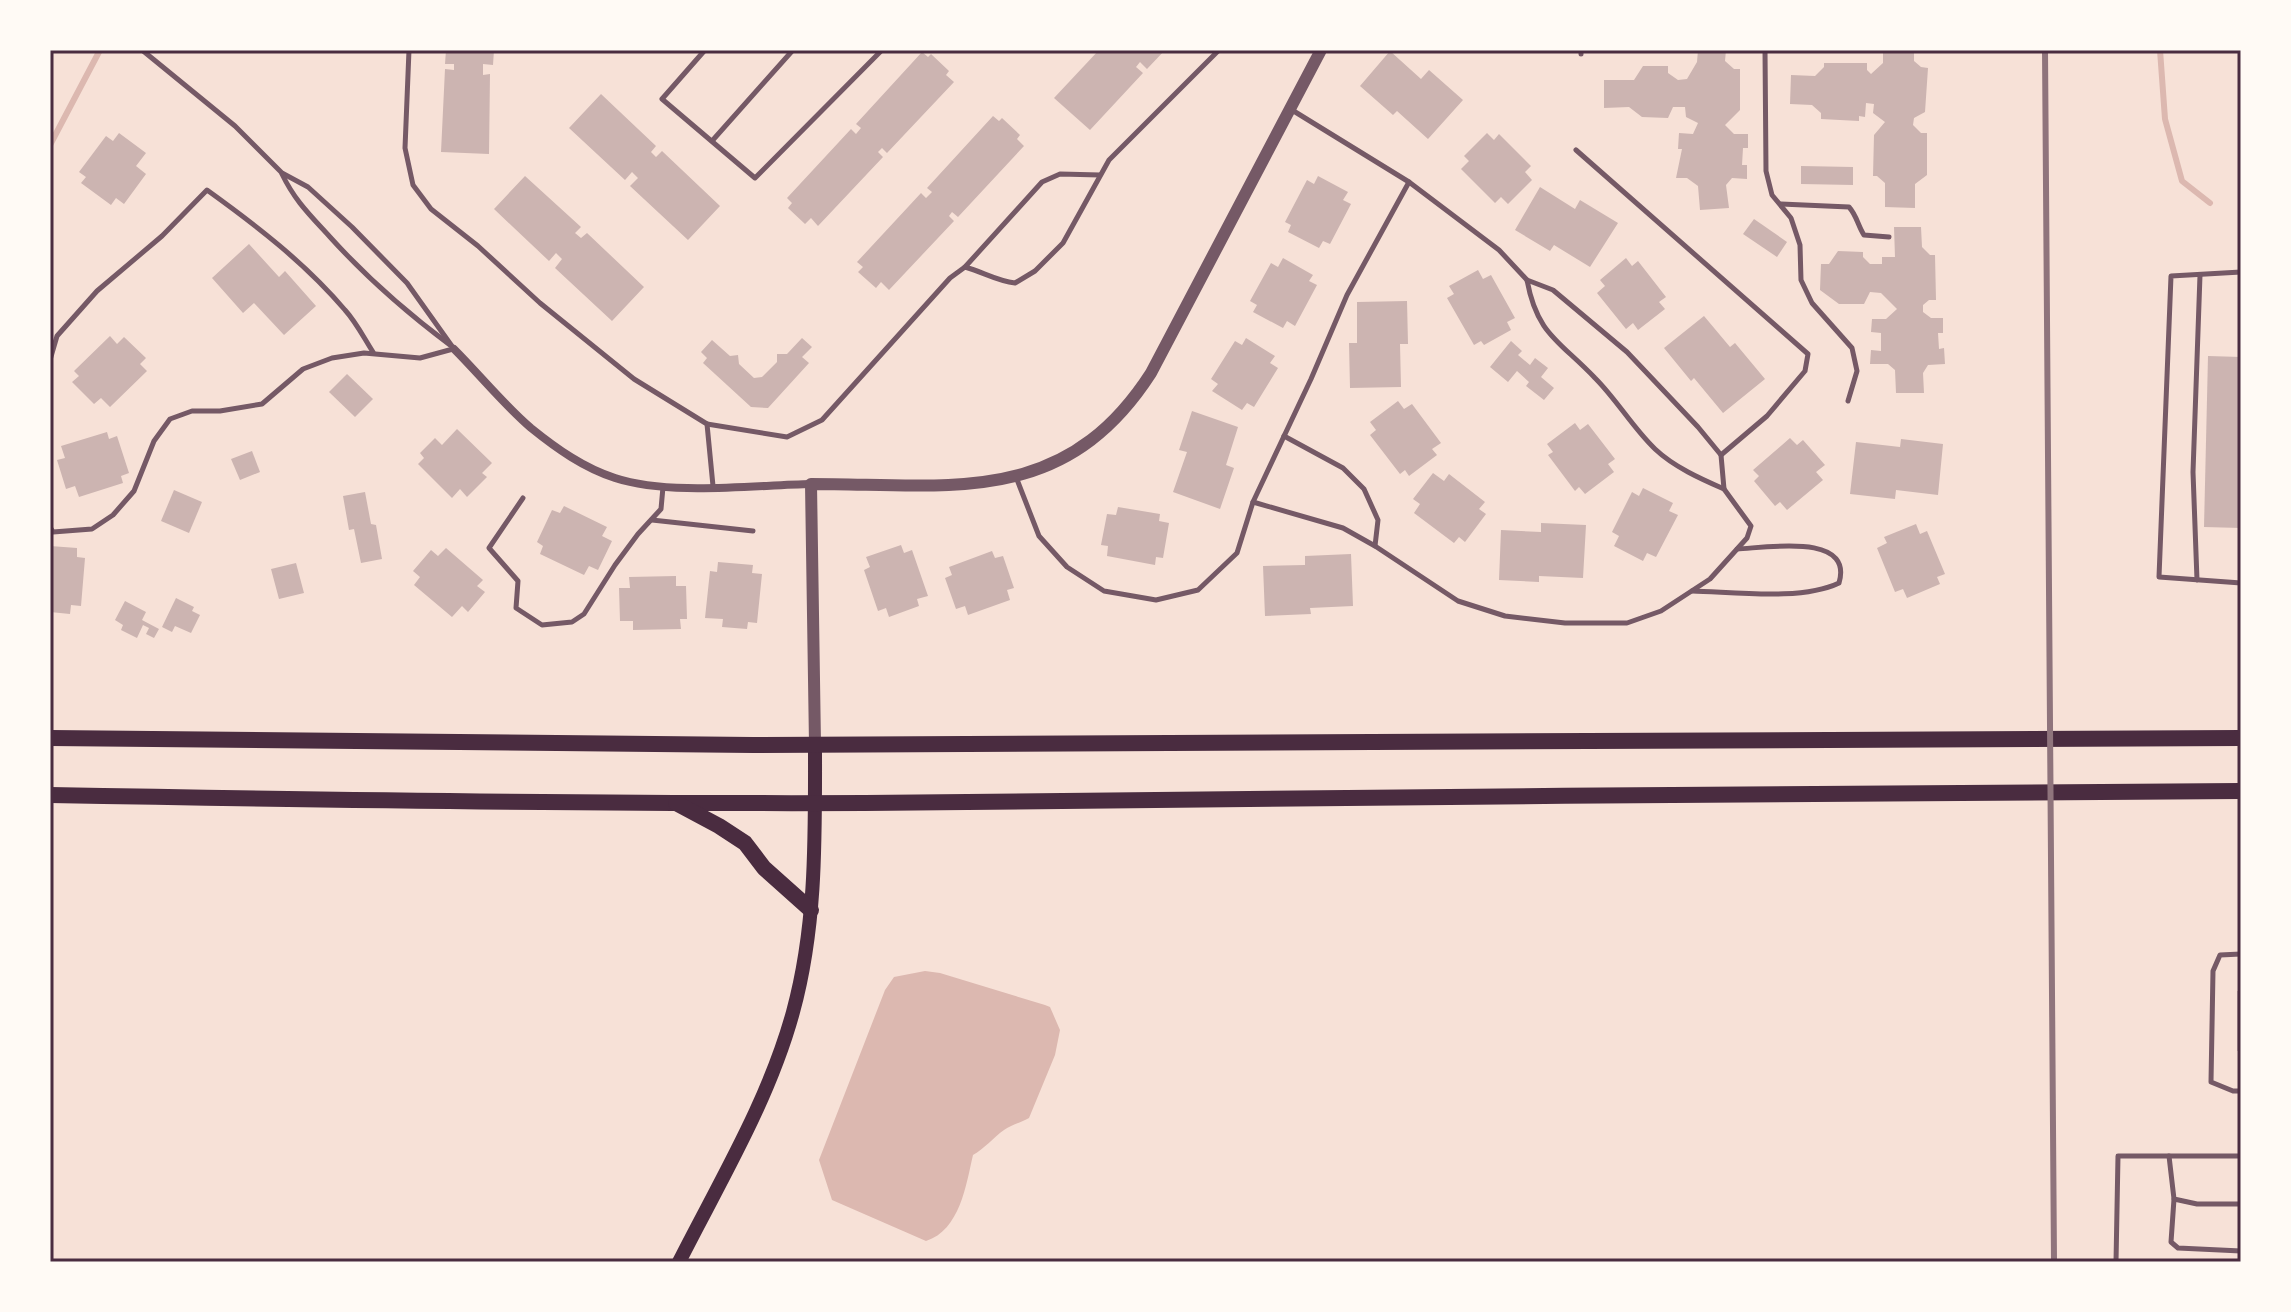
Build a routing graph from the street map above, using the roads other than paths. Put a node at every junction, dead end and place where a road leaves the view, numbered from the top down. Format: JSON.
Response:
{"nodes":[{"id":1,"x":142,"y":50,"type":"edge"},
{"id":2,"x":409,"y":50,"type":"edge"},
{"id":3,"x":705,"y":50,"type":"edge"},
{"id":4,"x":793,"y":50,"type":"edge"},
{"id":5,"x":882,"y":50,"type":"edge"},
{"id":6,"x":1219,"y":50,"type":"edge"},
{"id":7,"x":1321,"y":50,"type":"edge"},
{"id":8,"x":1765,"y":50,"type":"edge"},
{"id":9,"x":1290,"y":109,"type":"junction"},
{"id":10,"x":712,"y":141,"type":"junction"},
{"id":11,"x":1576,"y":150,"type":"dead end"},
{"id":12,"x":282,"y":173,"type":"junction"},
{"id":13,"x":1101,"y":175,"type":"junction"},
{"id":14,"x":1409,"y":182,"type":"junction"},
{"id":15,"x":1780,"y":204,"type":"junction"},
{"id":16,"x":1889,"y":237,"type":"dead end"},
{"id":17,"x":965,"y":267,"type":"junction"},
{"id":18,"x":2241,"y":272,"type":"edge"},
{"id":19,"x":2200,"y":275,"type":"junction"},
{"id":20,"x":1527,"y":280,"type":"junction"},
{"id":21,"x":454,"y":349,"type":"junction"},
{"id":22,"x":373,"y":353,"type":"junction"},
{"id":23,"x":50,"y":360,"type":"edge"},
{"id":24,"x":1848,"y":401,"type":"dead end"},
{"id":25,"x":707,"y":424,"type":"junction"},
{"id":26,"x":1284,"y":436,"type":"junction"},
{"id":27,"x":1721,"y":455,"type":"junction"},
{"id":28,"x":1016,"y":477,"type":"junction"},
{"id":29,"x":811,"y":484,"type":"junction"},
{"id":30,"x":663,"y":486,"type":"junction"},
{"id":31,"x":713,"y":486,"type":"junction"},
{"id":32,"x":1724,"y":489,"type":"junction"},
{"id":33,"x":523,"y":498,"type":"dead end"},
{"id":34,"x":1253,"y":502,"type":"junction"},
{"id":35,"x":651,"y":520,"type":"junction"},
{"id":36,"x":51,"y":529,"type":"edge"},
{"id":37,"x":753,"y":531,"type":"dead end"},
{"id":38,"x":1375,"y":546,"type":"junction"},
{"id":39,"x":1737,"y":549,"type":"junction"},
{"id":40,"x":2197,"y":580,"type":"junction"},
{"id":41,"x":2241,"y":583,"type":"edge"},
{"id":42,"x":1691,"y":591,"type":"junction"},
{"id":43,"x":50,"y":738,"type":"edge"},
{"id":44,"x":2241,"y":738,"type":"edge"},
{"id":45,"x":815,"y":744,"type":"junction"},
{"id":46,"x":2241,"y":791,"type":"edge"},
{"id":47,"x":50,"y":795,"type":"edge"},
{"id":48,"x":673,"y":802,"type":"junction"},
{"id":49,"x":815,"y":802,"type":"junction"},
{"id":50,"x":811,"y":910,"type":"junction"},
{"id":51,"x":2241,"y":954,"type":"edge"},
{"id":52,"x":2241,"y":1091,"type":"edge"},
{"id":53,"x":2169,"y":1156,"type":"junction"},
{"id":54,"x":2241,"y":1156,"type":"edge"},
{"id":55,"x":2174,"y":1199,"type":"junction"},
{"id":56,"x":2241,"y":1204,"type":"edge"},
{"id":57,"x":2241,"y":1251,"type":"edge"},
{"id":58,"x":679,"y":1262,"type":"edge"},
{"id":59,"x":2116,"y":1262,"type":"edge"}],
"edges":[{"from":1,"to":12,"type":"lane"},
{"from":2,"to":25,"type":"lane"},
{"from":3,"to":10,"type":"lane"},
{"from":4,"to":10,"type":"lane"},
{"from":5,"to":10,"type":"lane"},
{"from":6,"to":13,"type":"lane"},
{"from":7,"to":9,"type":"street"},
{"from":8,"to":15,"type":"lane"},
{"from":9,"to":14,"type":"lane"},
{"from":9,"to":28,"type":"street"},
{"from":11,"to":27,"type":"lane"},
{"from":12,"to":21,"type":"lane"},
{"from":12,"to":21,"type":"lane"},
{"from":13,"to":17,"type":"lane"},
{"from":13,"to":17,"type":"lane"},
{"from":14,"to":20,"type":"lane"},
{"from":14,"to":26,"type":"lane"},
{"from":15,"to":16,"type":"lane"},
{"from":15,"to":24,"type":"lane"},
{"from":17,"to":25,"type":"lane"},
{"from":18,"to":19,"type":"lane"},
{"from":19,"to":40,"type":"lane"},
{"from":19,"to":40,"type":"lane"},
{"from":20,"to":27,"type":"lane"},
{"from":20,"to":32,"type":"lane"},
{"from":21,"to":22,"type":"lane"},
{"from":21,"to":30,"type":"street"},
{"from":22,"to":23,"type":"lane"},
{"from":22,"to":36,"type":"lane"},
{"from":25,"to":31,"type":"lane"},
{"from":26,"to":34,"type":"lane"},
{"from":26,"to":38,"type":"lane"},
{"from":27,"to":32,"type":"lane"},
{"from":28,"to":29,"type":"street"},
{"from":28,"to":34,"type":"lane"},
{"from":29,"to":31,"type":"street"},
{"from":29,"to":45,"type":"street"},
{"from":30,"to":31,"type":"street"},
{"from":30,"to":35,"type":"lane"},
{"from":32,"to":39,"type":"lane"},
{"from":33,"to":35,"type":"lane"},
{"from":34,"to":38,"type":"lane"},
{"from":35,"to":37,"type":"lane"},
{"from":38,"to":42,"type":"lane"},
{"from":39,"to":42,"type":"lane"},
{"from":39,"to":42,"type":"lane"},
{"from":40,"to":41,"type":"lane"},
{"from":43,"to":45,"type":"highway"},
{"from":44,"to":45,"type":"highway"},
{"from":45,"to":49,"type":"main road"},
{"from":46,"to":49,"type":"highway"},
{"from":47,"to":48,"type":"highway"},
{"from":48,"to":49,"type":"highway"},
{"from":48,"to":50,"type":"highway"},
{"from":49,"to":50,"type":"main road"},
{"from":50,"to":58,"type":"main road"},
{"from":51,"to":52,"type":"lane"},
{"from":53,"to":54,"type":"lane"},
{"from":53,"to":55,"type":"lane"},
{"from":53,"to":59,"type":"lane"},
{"from":55,"to":56,"type":"lane"},
{"from":55,"to":57,"type":"lane"}]}
